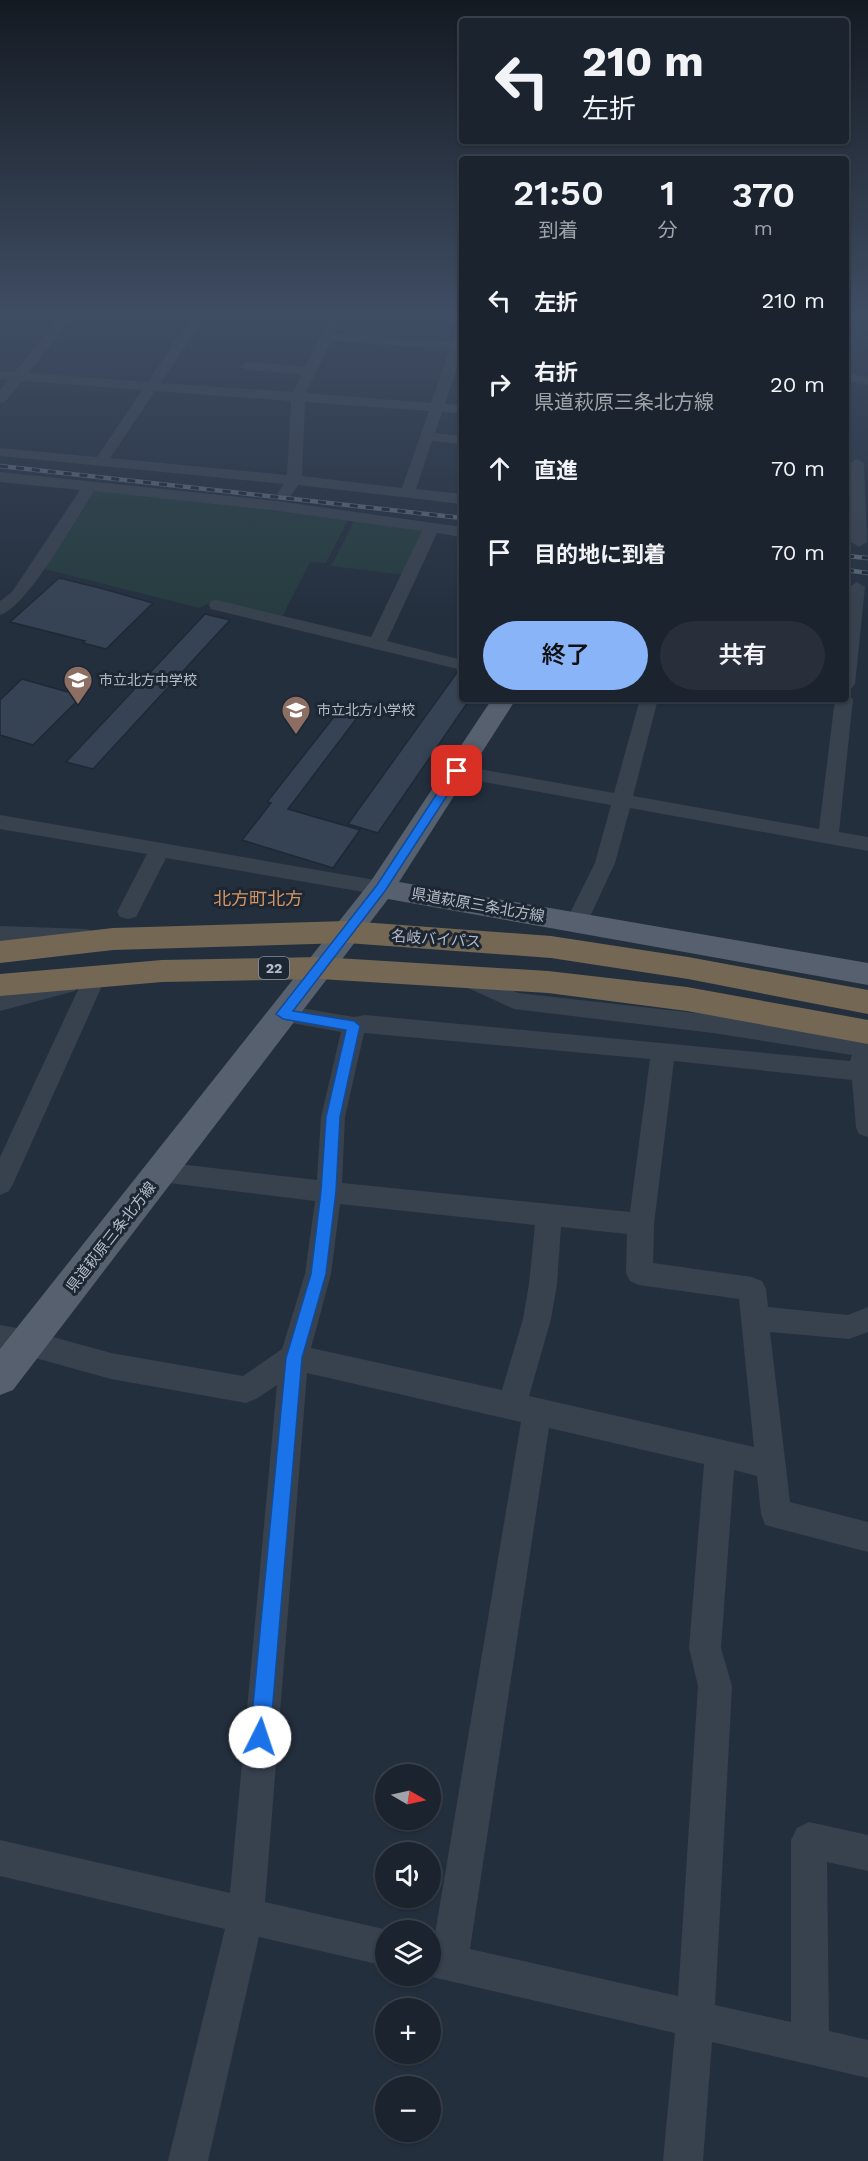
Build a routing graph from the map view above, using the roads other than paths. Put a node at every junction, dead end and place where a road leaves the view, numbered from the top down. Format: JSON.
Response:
{"nodes":[{"id":1,"x":133,"y":414,"type":"edge"},
{"id":2,"x":296,"y":414,"type":"edge"},
{"id":3,"x":434,"y":414,"type":"edge"},
{"id":4,"x":427,"y":436,"type":"junction"},
{"id":5,"x":459,"y":440,"type":"edge"},
{"id":6,"x":0,"y":452,"type":"edge"},
{"id":7,"x":101,"y":461,"type":"junction"},
{"id":8,"x":857,"y":463,"type":"edge"},
{"id":9,"x":0,"y":477,"type":"edge"},
{"id":10,"x":294,"y":480,"type":"junction"},
{"id":11,"x":90,"y":486,"type":"junction"},
{"id":12,"x":407,"y":494,"type":"junction"},
{"id":13,"x":459,"y":499,"type":"edge"},
{"id":14,"x":277,"y":506,"type":"junction"},
{"id":15,"x":431,"y":528,"type":"junction"},
{"id":16,"x":459,"y":532,"type":"edge"},
{"id":17,"x":858,"y":542,"type":"edge"},
{"id":18,"x":857,"y":587,"type":"edge"},
{"id":19,"x":217,"y":605,"type":"dead end"},
{"id":20,"x":1,"y":608,"type":"edge"},
{"id":21,"x":376,"y":645,"type":"junction"},
{"id":22,"x":849,"y":651,"type":"edge"},
{"id":23,"x":849,"y":659,"type":"edge"},
{"id":24,"x":868,"y":662,"type":"edge"},
{"id":25,"x":459,"y":664,"type":"edge"},
{"id":26,"x":502,"y":702,"type":"edge"},
{"id":27,"x":649,"y":702,"type":"edge"},
{"id":28,"x":844,"y":702,"type":"edge"},
{"id":29,"x":457,"y":771,"type":"junction"},
{"id":30,"x":624,"y":801,"type":"junction"},
{"id":31,"x":0,"y":822,"type":"edge"},
{"id":32,"x":828,"y":838,"type":"junction"},
{"id":33,"x":868,"y":844,"type":"edge"},
{"id":34,"x":159,"y":850,"type":"junction"},
{"id":35,"x":381,"y":888,"type":"junction"},
{"id":36,"x":128,"y":912,"type":"dead end"},
{"id":37,"x":576,"y":923,"type":"junction"},
{"id":38,"x":347,"y":932,"type":"junction"},
{"id":39,"x":0,"y":934,"type":"edge"},
{"id":40,"x":113,"y":939,"type":"junction"},
{"id":41,"x":0,"y":952,"type":"edge"},
{"id":42,"x":320,"y":968,"type":"junction"},
{"id":43,"x":868,"y":974,"type":"edge"},
{"id":44,"x":461,"y":975,"type":"junction"},
{"id":45,"x":95,"y":977,"type":"junction"},
{"id":46,"x":0,"y":985,"type":"edge"},
{"id":47,"x":0,"y":1002,"type":"edge"},
{"id":48,"x":868,"y":1002,"type":"edge"},
{"id":49,"x":283,"y":1014,"type":"junction"},
{"id":50,"x":354,"y":1026,"type":"junction"},
{"id":51,"x":865,"y":1043,"type":"edge"},
{"id":52,"x":663,"y":1051,"type":"junction"},
{"id":53,"x":863,"y":1072,"type":"junction"},
{"id":54,"x":868,"y":1127,"type":"edge"},
{"id":55,"x":161,"y":1172,"type":"junction"},
{"id":56,"x":0,"y":1184,"type":"edge"},
{"id":57,"x":329,"y":1191,"type":"junction"},
{"id":58,"x":549,"y":1215,"type":"junction"},
{"id":59,"x":641,"y":1224,"type":"junction"},
{"id":60,"x":755,"y":1318,"type":"junction"},
{"id":61,"x":868,"y":1319,"type":"edge"},
{"id":62,"x":14,"y":1340,"type":"edge"},
{"id":63,"x":294,"y":1358,"type":"junction"},
{"id":64,"x":0,"y":1378,"type":"edge"},
{"id":65,"x":524,"y":1409,"type":"junction"},
{"id":66,"x":720,"y":1453,"type":"junction"},
{"id":67,"x":770,"y":1465,"type":"junction"},
{"id":68,"x":868,"y":1538,"type":"edge"},
{"id":69,"x":868,"y":1853,"type":"edge"},
{"id":70,"x":0,"y":1858,"type":"edge"},
{"id":71,"x":246,"y":1916,"type":"junction"},
{"id":72,"x":375,"y":1945,"type":"edge"},
{"id":73,"x":441,"y":1954,"type":"edge"},
{"id":74,"x":441,"y":1961,"type":"edge"},
{"id":75,"x":695,"y":2020,"type":"junction"},
{"id":76,"x":810,"y":2046,"type":"junction"},
{"id":77,"x":868,"y":2059,"type":"edge"},
{"id":78,"x":188,"y":2161,"type":"edge"},
{"id":79,"x":683,"y":2161,"type":"edge"}],
"edges":[{"from":1,"to":7,"type":"street"},
{"from":2,"to":10,"type":"street"},
{"from":3,"to":4,"type":"street"},
{"from":4,"to":5,"type":"street"},
{"from":4,"to":12,"type":"street"},
{"from":6,"to":7,"type":"street"},
{"from":7,"to":10,"type":"street"},
{"from":8,"to":17,"type":"street"},
{"from":9,"to":11,"type":"street"},
{"from":10,"to":12,"type":"street"},
{"from":10,"to":14,"type":"street"},
{"from":11,"to":14,"type":"street"},
{"from":11,"to":20,"type":"street"},
{"from":12,"to":13,"type":"street"},
{"from":14,"to":15,"type":"street"},
{"from":15,"to":16,"type":"street"},
{"from":15,"to":21,"type":"street"},
{"from":18,"to":22,"type":"street"},
{"from":19,"to":21,"type":"street"},
{"from":21,"to":25,"type":"street"},
{"from":23,"to":24,"type":"street"},
{"from":26,"to":29,"type":"main road"},
{"from":27,"to":30,"type":"street"},
{"from":28,"to":32,"type":"street"},
{"from":29,"to":30,"type":"street"},
{"from":29,"to":35,"type":"main road"},
{"from":30,"to":32,"type":"street"},
{"from":30,"to":37,"type":"street"},
{"from":31,"to":34,"type":"street"},
{"from":32,"to":33,"type":"street"},
{"from":34,"to":35,"type":"street"},
{"from":34,"to":36,"type":"street"},
{"from":35,"to":37,"type":"main road","name":"県道萩原三条北方線"},
{"from":35,"to":38,"type":"main road","name":"県道萩原三条北方線"},
{"from":37,"to":43,"type":"main road","name":"県道萩原三条北方線"},
{"from":38,"to":40,"type":"highway","name":"名岐バイパス"},
{"from":38,"to":42,"type":"main road","name":"県道萩原三条北方線"},
{"from":38,"to":48,"type":"highway","name":"名岐バイパス"},
{"from":39,"to":40,"type":"street"},
{"from":40,"to":41,"type":"highway","name":"名岐バイパス"},
{"from":42,"to":44,"type":"highway","number":"22"},
{"from":42,"to":45,"type":"highway","number":"22"},
{"from":42,"to":49,"type":"main road","name":"県道萩原三条北方線"},
{"from":44,"to":51,"type":"highway","number":"22"},
{"from":44,"to":51,"type":"street"},
{"from":45,"to":46,"type":"highway","number":"22"},
{"from":45,"to":47,"type":"street"},
{"from":45,"to":56,"type":"street"},
{"from":49,"to":50,"type":"street"},
{"from":49,"to":55,"type":"main road","name":"県道萩原三条北方線"},
{"from":50,"to":52,"type":"street"},
{"from":50,"to":57,"type":"street"},
{"from":51,"to":53,"type":"street"},
{"from":52,"to":53,"type":"street"},
{"from":52,"to":59,"type":"street"},
{"from":53,"to":54,"type":"street"},
{"from":55,"to":57,"type":"street"},
{"from":55,"to":62,"type":"main road","name":"県道萩原三条北方線"},
{"from":57,"to":58,"type":"street"},
{"from":57,"to":63,"type":"street"},
{"from":58,"to":59,"type":"street"},
{"from":58,"to":65,"type":"street"},
{"from":59,"to":60,"type":"street"},
{"from":60,"to":61,"type":"street"},
{"from":60,"to":67,"type":"street"},
{"from":62,"to":63,"type":"street"},
{"from":62,"to":64,"type":"main road","name":"県道萩原三条北方線"},
{"from":63,"to":65,"type":"street"},
{"from":63,"to":71,"type":"street"},
{"from":65,"to":66,"type":"street"},
{"from":65,"to":73,"type":"street"},
{"from":66,"to":67,"type":"street"},
{"from":66,"to":75,"type":"street"},
{"from":67,"to":68,"type":"street"},
{"from":69,"to":76,"type":"street"},
{"from":70,"to":71,"type":"street"},
{"from":71,"to":72,"type":"street"},
{"from":71,"to":78,"type":"street"},
{"from":74,"to":75,"type":"street"},
{"from":75,"to":76,"type":"street"},
{"from":75,"to":79,"type":"street"},
{"from":76,"to":77,"type":"street"}]}
